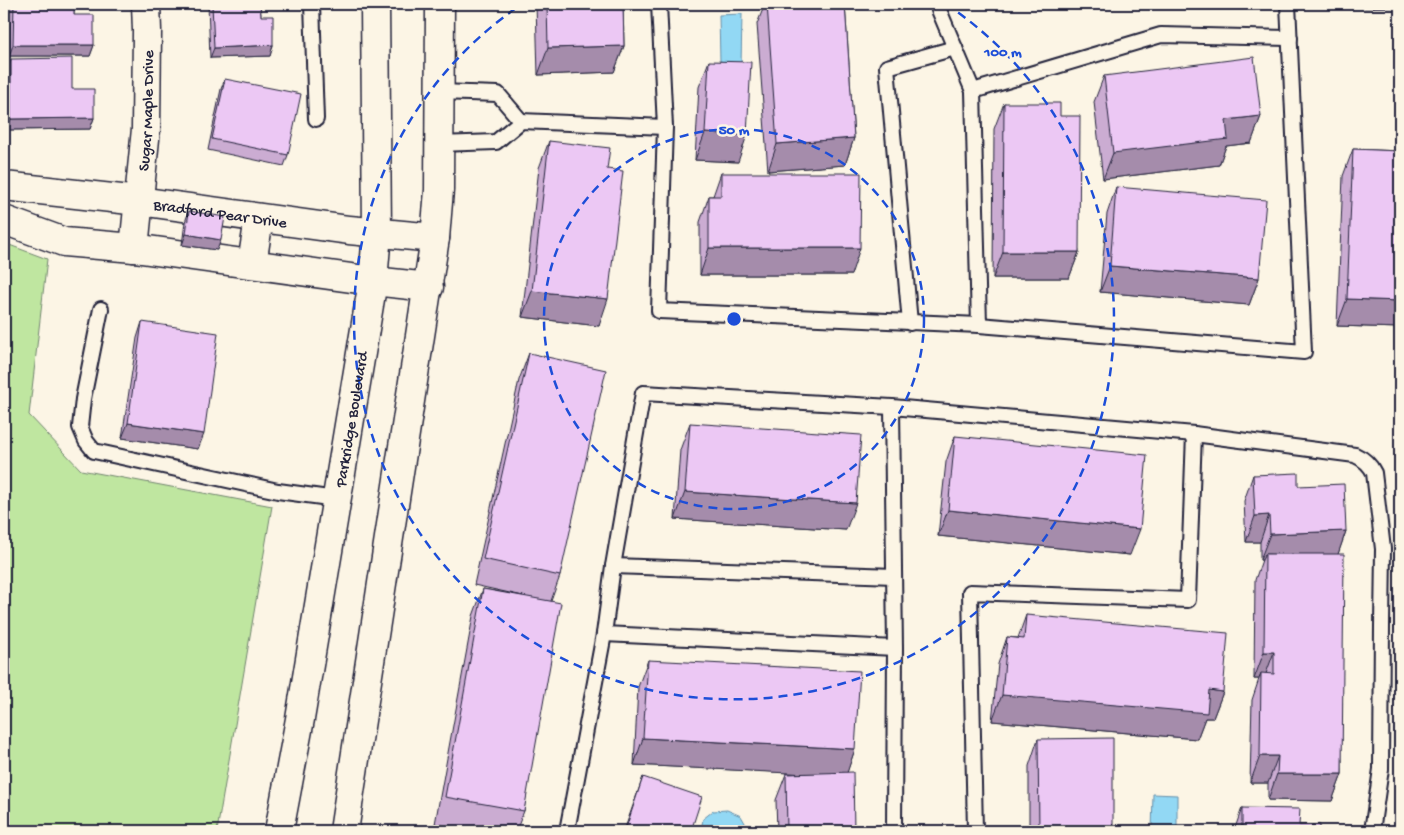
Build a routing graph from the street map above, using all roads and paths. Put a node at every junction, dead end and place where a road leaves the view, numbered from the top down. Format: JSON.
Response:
{"nodes":[{"id":1,"x":146,"y":4,"type":"edge"},
{"id":2,"x":312,"y":4,"type":"edge"},
{"id":3,"x":375,"y":4,"type":"edge"},
{"id":4,"x":440,"y":4,"type":"edge"},
{"id":5,"x":659,"y":4,"type":"edge"},
{"id":6,"x":1288,"y":4,"type":"edge"},
{"id":7,"x":940,"y":6,"type":"edge"},
{"id":8,"x":1290,"y":38,"type":"junction"},
{"id":9,"x":955,"y":48,"type":"junction"},
{"id":10,"x":973,"y":91,"type":"junction"},
{"id":11,"x":440,"y":92,"type":"junction"},
{"id":12,"x":316,"y":119,"type":"dead end"},
{"id":13,"x":521,"y":121,"type":"junction"},
{"id":14,"x":665,"y":127,"type":"junction"},
{"id":15,"x":439,"y":144,"type":"junction"},
{"id":16,"x":4,"y":186,"type":"edge"},
{"id":17,"x":139,"y":201,"type":"junction"},
{"id":18,"x":259,"y":218,"type":"junction"},
{"id":19,"x":4,"y":220,"type":"edge"},
{"id":20,"x":377,"y":233,"type":"junction"},
{"id":21,"x":435,"y":238,"type":"junction"},
{"id":22,"x":134,"y":248,"type":"junction"},
{"id":23,"x":252,"y":264,"type":"junction"},
{"id":24,"x":374,"y":281,"type":"junction"},
{"id":25,"x":429,"y":287,"type":"junction"},
{"id":26,"x":101,"y":309,"type":"dead end"},
{"id":27,"x":910,"y":323,"type":"junction"},
{"id":28,"x":979,"y":325,"type":"junction"},
{"id":29,"x":892,"y":407,"type":"junction"},
{"id":30,"x":1194,"y":434,"type":"junction"},
{"id":31,"x":336,"y":499,"type":"junction"},
{"id":32,"x":613,"y":566,"type":"junction"},
{"id":33,"x":894,"y":576,"type":"junction"},
{"id":34,"x":604,"y":634,"type":"junction"},
{"id":35,"x":895,"y":648,"type":"junction"},
{"id":36,"x":279,"y":831,"type":"edge"},
{"id":37,"x":344,"y":831,"type":"edge"},
{"id":38,"x":567,"y":831,"type":"edge"},
{"id":39,"x":894,"y":831,"type":"edge"},
{"id":40,"x":975,"y":831,"type":"edge"},
{"id":41,"x":1372,"y":831,"type":"edge"}],
"edges":[{"from":1,"to":17,"type":"street","name":"Sugar Maple Drive"},
{"from":2,"to":12,"type":"lane"},
{"from":3,"to":20,"type":"street","name":"Parkridge Boulevard"},
{"from":4,"to":11,"type":"street"},
{"from":5,"to":14,"type":"lane"},
{"from":6,"to":8,"type":"lane"},
{"from":7,"to":9,"type":"lane"},
{"from":8,"to":10,"type":"lane"},
{"from":8,"to":28,"type":"lane"},
{"from":9,"to":10,"type":"lane"},
{"from":9,"to":27,"type":"lane"},
{"from":10,"to":28,"type":"lane"},
{"from":11,"to":13,"type":"lane"},
{"from":11,"to":15,"type":"street"},
{"from":13,"to":14,"type":"lane"},
{"from":13,"to":15,"type":"lane"},
{"from":14,"to":27,"type":"lane"},
{"from":15,"to":21,"type":"street"},
{"from":16,"to":17,"type":"street","name":"Bradford Pear Drive"},
{"from":17,"to":18,"type":"street","name":"Bradford Pear Drive"},
{"from":17,"to":22,"type":"street","name":"Sugar Maple Drive"},
{"from":18,"to":20,"type":"street","name":"Bradford Pear Drive"},
{"from":18,"to":23,"type":"street"},
{"from":19,"to":22,"type":"street"},
{"from":20,"to":21,"type":"street","name":"Bradford Pear Drive"},
{"from":20,"to":24,"type":"street","name":"Parkridge Boulevard"},
{"from":21,"to":25,"type":"street"},
{"from":22,"to":23,"type":"street"},
{"from":23,"to":24,"type":"street"},
{"from":24,"to":25,"type":"street"},
{"from":24,"to":31,"type":"street","name":"Parkridge Boulevard"},
{"from":25,"to":37,"type":"street"},
{"from":26,"to":31,"type":"lane"},
{"from":27,"to":28,"type":"lane"},
{"from":29,"to":30,"type":"lane"},
{"from":29,"to":32,"type":"lane"},
{"from":29,"to":33,"type":"lane"},
{"from":30,"to":40,"type":"lane"},
{"from":30,"to":41,"type":"lane"},
{"from":31,"to":36,"type":"street","name":"Parkridge Boulevard"},
{"from":32,"to":33,"type":"lane"},
{"from":32,"to":34,"type":"lane"},
{"from":33,"to":35,"type":"lane"},
{"from":34,"to":35,"type":"lane"},
{"from":34,"to":38,"type":"lane"},
{"from":35,"to":39,"type":"lane"}]}
